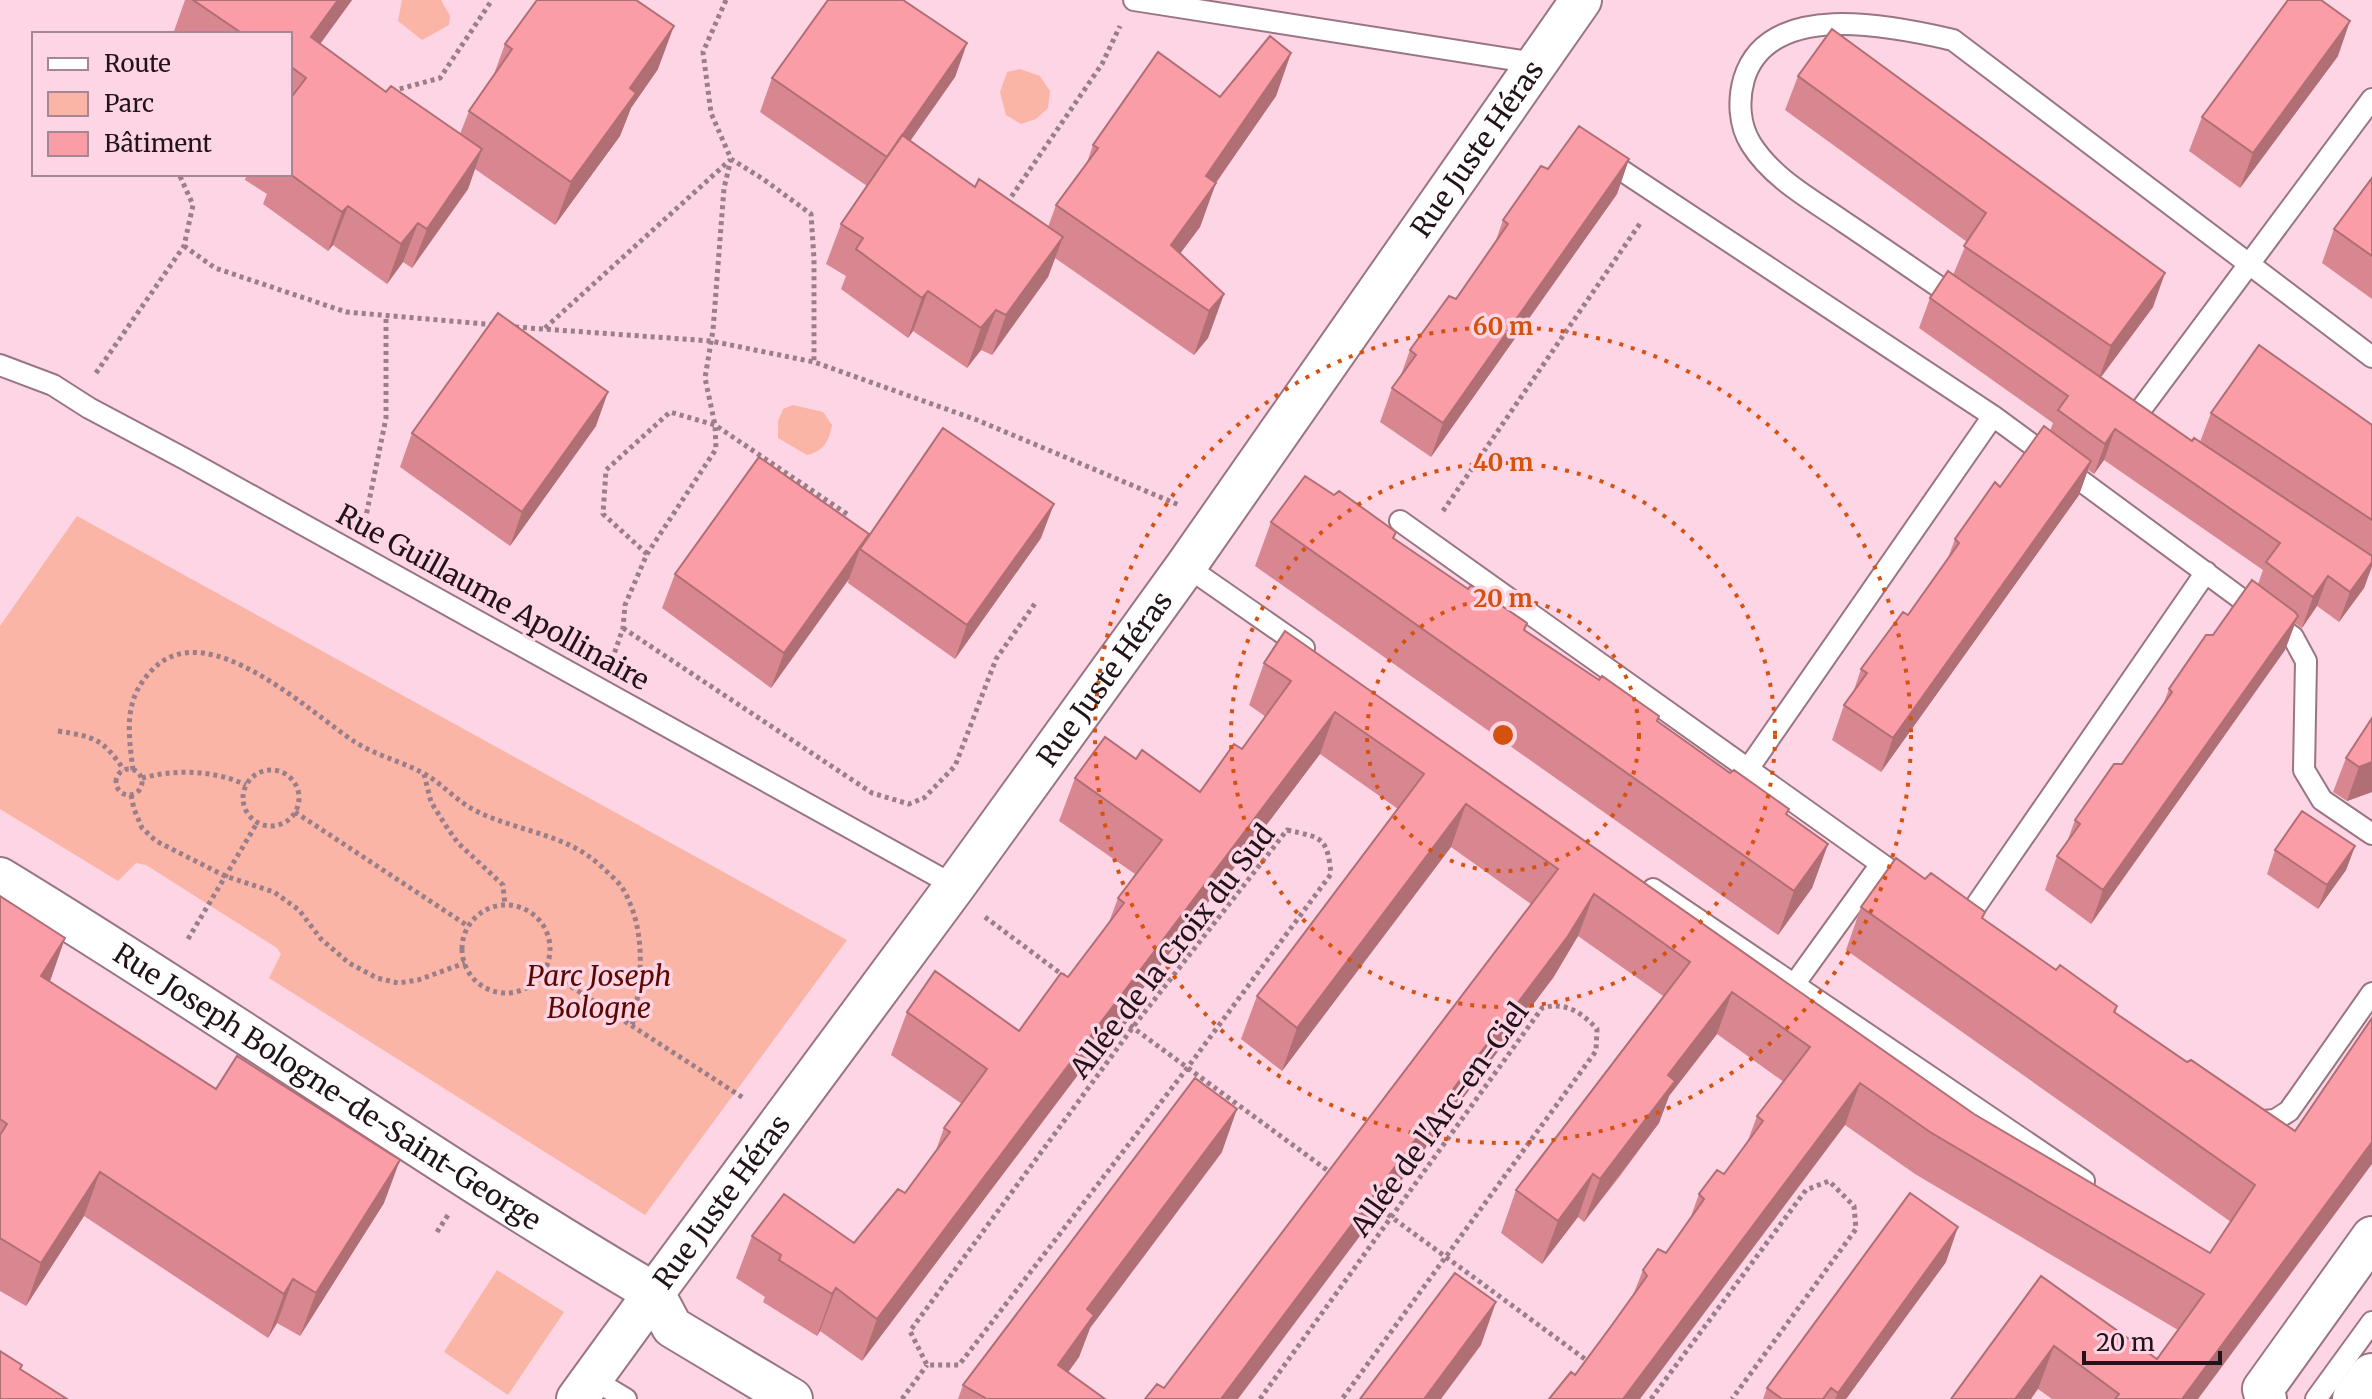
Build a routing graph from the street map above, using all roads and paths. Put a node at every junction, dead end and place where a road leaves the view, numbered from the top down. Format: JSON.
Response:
{"nodes":[{"id":1,"x":492,"y":0,"type":"edge"},
{"id":2,"x":726,"y":0,"type":"edge"},
{"id":3,"x":1581,"y":0,"type":"edge"},
{"id":4,"x":1130,"y":6,"type":"edge"},
{"id":5,"x":1535,"y":63,"type":"junction"},
{"id":6,"x":386,"y":93,"type":"edge"},
{"id":7,"x":2372,"y":99,"type":"edge"},
{"id":8,"x":1586,"y":146,"type":"edge"},
{"id":9,"x":731,"y":159,"type":"junction"},
{"id":10,"x":180,"y":176,"type":"edge"},
{"id":11,"x":1660,"y":195,"type":"junction"},
{"id":12,"x":1005,"y":205,"type":"edge"},
{"id":13,"x":184,"y":246,"type":"junction"},
{"id":14,"x":2247,"y":264,"type":"junction"},
{"id":15,"x":1978,"y":314,"type":"edge"},
{"id":16,"x":386,"y":316,"type":"junction"},
{"id":17,"x":499,"y":326,"type":"edge"},
{"id":18,"x":514,"y":327,"type":"edge"},
{"id":19,"x":544,"y":329,"type":"junction"},
{"id":20,"x":711,"y":341,"type":"junction"},
{"id":21,"x":2372,"y":357,"type":"edge"},
{"id":22,"x":814,"y":362,"type":"junction"},
{"id":23,"x":0,"y":365,"type":"edge"},
{"id":24,"x":76,"y":401,"type":"junction"},
{"id":25,"x":1993,"y":416,"type":"junction"},
{"id":26,"x":2133,"y":420,"type":"edge"},
{"id":27,"x":715,"y":425,"type":"junction"},
{"id":28,"x":850,"y":516,"type":"edge"},
{"id":29,"x":1400,"y":521,"type":"dead end"},
{"id":30,"x":1216,"y":524,"type":"junction"},
{"id":31,"x":1424,"y":538,"type":"junction"},
{"id":32,"x":352,"y":551,"type":"junction"},
{"id":33,"x":647,"y":554,"type":"junction"},
{"id":34,"x":1186,"y":566,"type":"junction"},
{"id":35,"x":2206,"y":572,"type":"junction"},
{"id":36,"x":1036,"y":602,"type":"dead end"},
{"id":37,"x":623,"y":628,"type":"junction"},
{"id":38,"x":1315,"y":655,"type":"edge"},
{"id":39,"x":602,"y":690,"type":"junction"},
{"id":40,"x":58,"y":731,"type":"dead end"},
{"id":41,"x":1748,"y":769,"type":"junction"},
{"id":42,"x":124,"y":770,"type":"junction"},
{"id":43,"x":133,"y":770,"type":"junction"},
{"id":44,"x":424,"y":773,"type":"junction"},
{"id":45,"x":142,"y":778,"type":"junction"},
{"id":46,"x":246,"y":785,"type":"junction"},
{"id":47,"x":131,"y":795,"type":"junction"},
{"id":48,"x":295,"y":812,"type":"junction"},
{"id":49,"x":257,"y":823,"type":"junction"},
{"id":50,"x":2372,"y":834,"type":"edge"},
{"id":51,"x":1881,"y":864,"type":"junction"},
{"id":52,"x":225,"y":876,"type":"junction"},
{"id":53,"x":0,"y":878,"type":"edge"},
{"id":54,"x":1638,"y":879,"type":"edge"},
{"id":55,"x":955,"y":886,"type":"junction"},
{"id":56,"x":1928,"y":898,"type":"edge"},
{"id":57,"x":505,"y":905,"type":"junction"},
{"id":58,"x":1964,"y":923,"type":"edge"},
{"id":59,"x":468,"y":926,"type":"junction"},
{"id":60,"x":188,"y":939,"type":"dead end"},
{"id":61,"x":465,"y":963,"type":"junction"},
{"id":62,"x":544,"y":969,"type":"junction"},
{"id":63,"x":1067,"y":978,"type":"edge"},
{"id":64,"x":1793,"y":986,"type":"junction"},
{"id":65,"x":2372,"y":993,"type":"edge"},
{"id":66,"x":1110,"y":1010,"type":"edge"},
{"id":67,"x":632,"y":1026,"type":"junction"},
{"id":68,"x":1133,"y":1027,"type":"junction"},
{"id":69,"x":1188,"y":1067,"type":"junction"},
{"id":70,"x":2227,"y":1111,"type":"edge"},
{"id":71,"x":780,"y":1123,"type":"junction"},
{"id":72,"x":1339,"y":1179,"type":"edge"},
{"id":73,"x":2104,"y":1194,"type":"edge"},
{"id":74,"x":1370,"y":1201,"type":"edge"},
{"id":75,"x":1392,"y":1218,"type":"junction"},
{"id":76,"x":2372,"y":1237,"type":"edge"},
{"id":77,"x":1444,"y":1257,"type":"junction"},
{"id":78,"x":654,"y":1293,"type":"junction"},
{"id":79,"x":2372,"y":1322,"type":"edge"},
{"id":80,"x":927,"y":1365,"type":"junction"},
{"id":81,"x":1596,"y":1368,"type":"edge"},
{"id":82,"x":2372,"y":1376,"type":"edge"},
{"id":83,"x":584,"y":1388,"type":"edge"},
{"id":84,"x":2264,"y":1394,"type":"edge"},
{"id":85,"x":626,"y":1399,"type":"edge"},
{"id":86,"x":792,"y":1399,"type":"edge"},
{"id":87,"x":902,"y":1399,"type":"edge"},
{"id":88,"x":1260,"y":1399,"type":"edge"},
{"id":89,"x":1342,"y":1399,"type":"edge"},
{"id":90,"x":1651,"y":1399,"type":"edge"},
{"id":91,"x":1732,"y":1399,"type":"edge"},
{"id":92,"x":2316,"y":1399,"type":"edge"},
{"id":93,"x":2355,"y":1399,"type":"edge"}],
"edges":[{"from":1,"to":6,"type":"path"},
{"from":2,"to":9,"type":"path"},
{"from":3,"to":5,"type":"street","name":"Rue Juste Héras"},
{"from":4,"to":5,"type":"lane"},
{"from":4,"to":12,"type":"path"},
{"from":5,"to":30,"type":"street","name":"Rue Juste Héras"},
{"from":7,"to":14,"type":"lane"},
{"from":8,"to":11,"type":"lane"},
{"from":9,"to":19,"type":"path"},
{"from":9,"to":20,"type":"path"},
{"from":9,"to":22,"type":"path"},
{"from":10,"to":13,"type":"path"},
{"from":11,"to":25,"type":"lane"},
{"from":11,"to":31,"type":"path"},
{"from":13,"to":16,"type":"path"},
{"from":13,"to":24,"type":"path"},
{"from":14,"to":15,"type":"lane"},
{"from":14,"to":21,"type":"lane"},
{"from":14,"to":26,"type":"lane"},
{"from":16,"to":17,"type":"path"},
{"from":16,"to":32,"type":"path"},
{"from":18,"to":19,"type":"path"},
{"from":19,"to":20,"type":"path"},
{"from":20,"to":22,"type":"path"},
{"from":20,"to":27,"type":"path"},
{"from":22,"to":30,"type":"path"},
{"from":23,"to":24,"type":"lane","name":"Rue Guillaume Apollinaire"},
{"from":24,"to":32,"type":"lane","name":"Rue Guillaume Apollinaire"},
{"from":25,"to":35,"type":"lane"},
{"from":25,"to":41,"type":"lane"},
{"from":27,"to":28,"type":"path"},
{"from":27,"to":33,"type":"path"},
{"from":27,"to":33,"type":"path"},
{"from":29,"to":31,"type":"lane"},
{"from":30,"to":34,"type":"street","name":"Rue Juste Héras"},
{"from":31,"to":41,"type":"lane"},
{"from":32,"to":39,"type":"lane","name":"Rue Guillaume Apollinaire"},
{"from":33,"to":37,"type":"path"},
{"from":34,"to":38,"type":"lane"},
{"from":34,"to":55,"type":"street","name":"Rue Juste Héras"},
{"from":35,"to":50,"type":"lane"},
{"from":35,"to":58,"type":"lane"},
{"from":36,"to":37,"type":"path"},
{"from":37,"to":39,"type":"path"},
{"from":39,"to":55,"type":"lane","name":"Rue Guillaume Apollinaire"},
{"from":40,"to":42,"type":"path"},
{"from":41,"to":51,"type":"lane"},
{"from":42,"to":43,"type":"path"},
{"from":42,"to":47,"type":"path"},
{"from":43,"to":44,"type":"path"},
{"from":43,"to":45,"type":"path"},
{"from":44,"to":57,"type":"path"},
{"from":44,"to":67,"type":"path"},
{"from":45,"to":46,"type":"path"},
{"from":45,"to":47,"type":"path"},
{"from":46,"to":48,"type":"path"},
{"from":46,"to":49,"type":"path"},
{"from":47,"to":52,"type":"path"},
{"from":48,"to":49,"type":"path"},
{"from":48,"to":59,"type":"path"},
{"from":49,"to":52,"type":"path"},
{"from":51,"to":56,"type":"lane"},
{"from":51,"to":64,"type":"lane"},
{"from":52,"to":60,"type":"path"},
{"from":52,"to":61,"type":"path"},
{"from":53,"to":78,"type":"street","name":"Rue Joseph Bologne-de-Saint-George"},
{"from":54,"to":64,"type":"lane"},
{"from":55,"to":63,"type":"path"},
{"from":55,"to":71,"type":"street","name":"Rue Juste Héras"},
{"from":57,"to":59,"type":"path"},
{"from":57,"to":62,"type":"path"},
{"from":59,"to":61,"type":"path"},
{"from":61,"to":62,"type":"path"},
{"from":62,"to":67,"type":"path"},
{"from":64,"to":73,"type":"lane"},
{"from":65,"to":70,"type":"lane"},
{"from":66,"to":68,"type":"path"},
{"from":67,"to":71,"type":"path"},
{"from":68,"to":69,"type":"path"},
{"from":68,"to":69,"type":"path","name":"Allée de la Croix du Sud"},
{"from":68,"to":80,"type":"path","name":"Allée de la Croix du Sud"},
{"from":69,"to":72,"type":"path"},
{"from":69,"to":80,"type":"path","name":"Allée de la Croix du Sud"},
{"from":71,"to":78,"type":"street","name":"Rue Juste Héras"},
{"from":74,"to":75,"type":"path"},
{"from":75,"to":77,"type":"path"},
{"from":75,"to":77,"type":"path","name":"Allée de l'Arc-en-Ciel"},
{"from":75,"to":88,"type":"path","name":"Allée de l'Arc-en-Ciel"},
{"from":76,"to":84,"type":"street"},
{"from":77,"to":81,"type":"path"},
{"from":77,"to":89,"type":"path","name":"Allée de l'Arc-en-Ciel"},
{"from":78,"to":83,"type":"street"},
{"from":78,"to":86,"type":"street","name":"Rue Juste Héras"},
{"from":79,"to":92,"type":"lane"},
{"from":80,"to":87,"type":"path"},
{"from":82,"to":93,"type":"main road"},
{"from":83,"to":85,"type":"lane"},
{"from":90,"to":91,"type":"path"}]}
